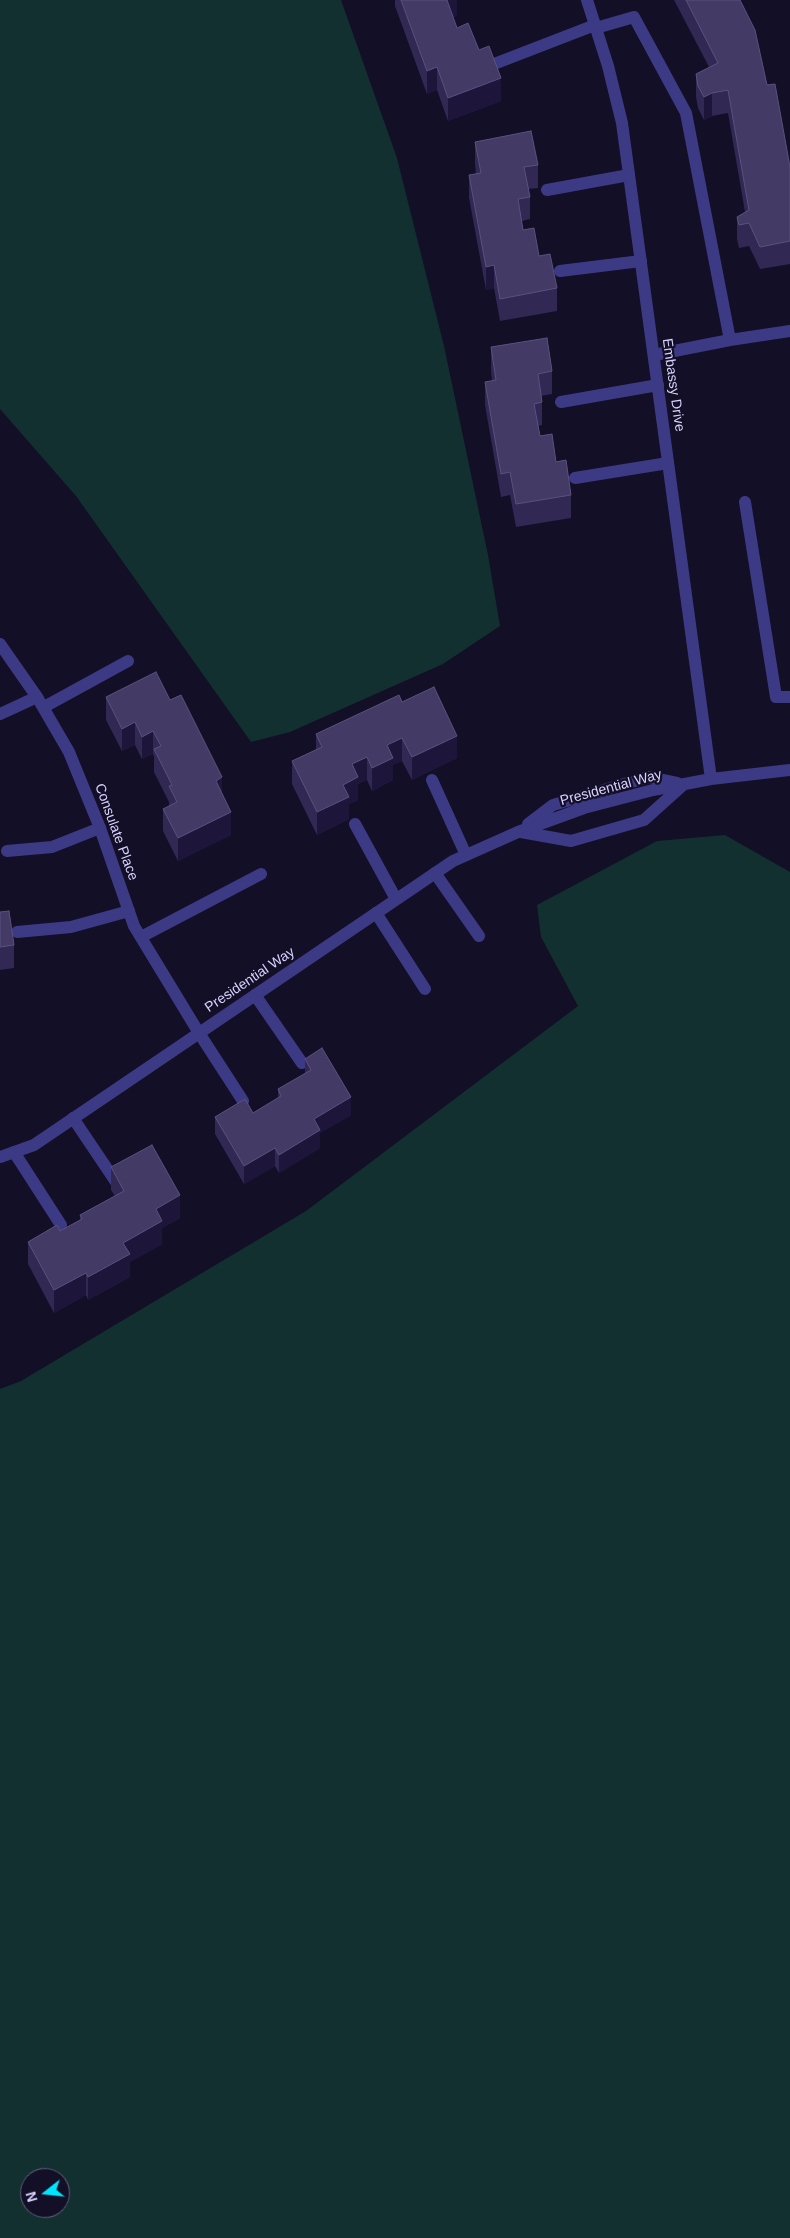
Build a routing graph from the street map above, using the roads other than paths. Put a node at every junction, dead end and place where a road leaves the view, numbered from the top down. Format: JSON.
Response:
{"nodes":[{"id":1,"x":587,"y":0,"type":"edge"},
{"id":2,"x":595,"y":26,"type":"junction"},
{"id":3,"x":494,"y":64,"type":"edge"},
{"id":4,"x":629,"y":175,"type":"junction"},
{"id":5,"x":547,"y":190,"type":"dead end"},
{"id":6,"x":641,"y":261,"type":"junction"},
{"id":7,"x":560,"y":271,"type":"dead end"},
{"id":8,"x":790,"y":331,"type":"edge"},
{"id":9,"x":730,"y":340,"type":"junction"},
{"id":10,"x":654,"y":355,"type":"junction"},
{"id":11,"x":658,"y":385,"type":"junction"},
{"id":12,"x":561,"y":402,"type":"dead end"},
{"id":13,"x":668,"y":463,"type":"junction"},
{"id":14,"x":575,"y":478,"type":"dead end"},
{"id":15,"x":745,"y":502,"type":"dead end"},
{"id":16,"x":0,"y":644,"type":"edge"},
{"id":17,"x":128,"y":661,"type":"dead end"},
{"id":18,"x":790,"y":696,"type":"edge"},
{"id":19,"x":41,"y":702,"type":"junction"},
{"id":20,"x":0,"y":714,"type":"edge"},
{"id":21,"x":790,"y":770,"type":"edge"},
{"id":22,"x":711,"y":779,"type":"junction"},
{"id":23,"x":432,"y":780,"type":"dead end"},
{"id":24,"x":683,"y":784,"type":"junction"},
{"id":25,"x":355,"y":824,"type":"dead end"},
{"id":26,"x":100,"y":828,"type":"junction"},
{"id":27,"x":518,"y":832,"type":"junction"},
{"id":28,"x":7,"y":851,"type":"dead end"},
{"id":29,"x":466,"y":855,"type":"junction"},
{"id":30,"x":435,"y":873,"type":"junction"},
{"id":31,"x":261,"y":874,"type":"dead end"},
{"id":32,"x":396,"y":899,"type":"junction"},
{"id":33,"x":129,"y":911,"type":"junction"},
{"id":34,"x":376,"y":913,"type":"junction"},
{"id":35,"x":17,"y":932,"type":"dead end"},
{"id":36,"x":479,"y":936,"type":"dead end"},
{"id":37,"x":141,"y":937,"type":"junction"},
{"id":38,"x":425,"y":989,"type":"dead end"},
{"id":39,"x":255,"y":995,"type":"junction"},
{"id":40,"x":199,"y":1033,"type":"junction"},
{"id":41,"x":302,"y":1063,"type":"dead end"},
{"id":42,"x":243,"y":1100,"type":"edge"},
{"id":43,"x":73,"y":1118,"type":"junction"},
{"id":44,"x":14,"y":1152,"type":"junction"},
{"id":45,"x":0,"y":1157,"type":"edge"},
{"id":46,"x":118,"y":1185,"type":"edge"},
{"id":47,"x":61,"y":1225,"type":"dead end"}],
"edges":[{"from":1,"to":2,"type":"street","name":"Embassy Drive"},
{"from":2,"to":3,"type":"street"},
{"from":2,"to":4,"type":"street","name":"Embassy Drive"},
{"from":2,"to":9,"type":"street"},
{"from":4,"to":5,"type":"street"},
{"from":4,"to":6,"type":"street","name":"Embassy Drive"},
{"from":6,"to":7,"type":"street"},
{"from":6,"to":10,"type":"street","name":"Embassy Drive"},
{"from":8,"to":9,"type":"street"},
{"from":9,"to":10,"type":"street"},
{"from":10,"to":11,"type":"street","name":"Embassy Drive"},
{"from":11,"to":12,"type":"street"},
{"from":11,"to":13,"type":"street","name":"Embassy Drive"},
{"from":13,"to":14,"type":"street"},
{"from":13,"to":22,"type":"street","name":"Embassy Drive"},
{"from":15,"to":18,"type":"street"},
{"from":16,"to":19,"type":"street","name":"Consulate Place"},
{"from":17,"to":19,"type":"street"},
{"from":19,"to":20,"type":"street"},
{"from":19,"to":26,"type":"street","name":"Consulate Place"},
{"from":21,"to":22,"type":"street","name":"Presidential Way"},
{"from":22,"to":24,"type":"street","name":"Presidential Way"},
{"from":23,"to":29,"type":"street"},
{"from":24,"to":27,"type":"street","name":"Presidential Way"},
{"from":24,"to":27,"type":"street","name":"Presidential Way"},
{"from":25,"to":32,"type":"street"},
{"from":26,"to":28,"type":"street"},
{"from":26,"to":33,"type":"street","name":"Consulate Place"},
{"from":27,"to":29,"type":"street","name":"Presidential Way"},
{"from":29,"to":30,"type":"street","name":"Presidential Way"},
{"from":30,"to":32,"type":"street","name":"Presidential Way"},
{"from":30,"to":36,"type":"street"},
{"from":31,"to":37,"type":"street"},
{"from":32,"to":34,"type":"street","name":"Presidential Way"},
{"from":33,"to":35,"type":"street"},
{"from":33,"to":37,"type":"street","name":"Consulate Place"},
{"from":34,"to":38,"type":"street"},
{"from":34,"to":39,"type":"street","name":"Presidential Way"},
{"from":37,"to":40,"type":"street","name":"Consulate Place"},
{"from":39,"to":40,"type":"street","name":"Presidential Way"},
{"from":39,"to":41,"type":"street"},
{"from":40,"to":42,"type":"street","name":"Consulate Place"},
{"from":40,"to":43,"type":"street","name":"Presidential Way"},
{"from":43,"to":44,"type":"street","name":"Presidential Way"},
{"from":43,"to":46,"type":"street"},
{"from":44,"to":45,"type":"street","name":"Presidential Way"},
{"from":44,"to":47,"type":"street"}]}
